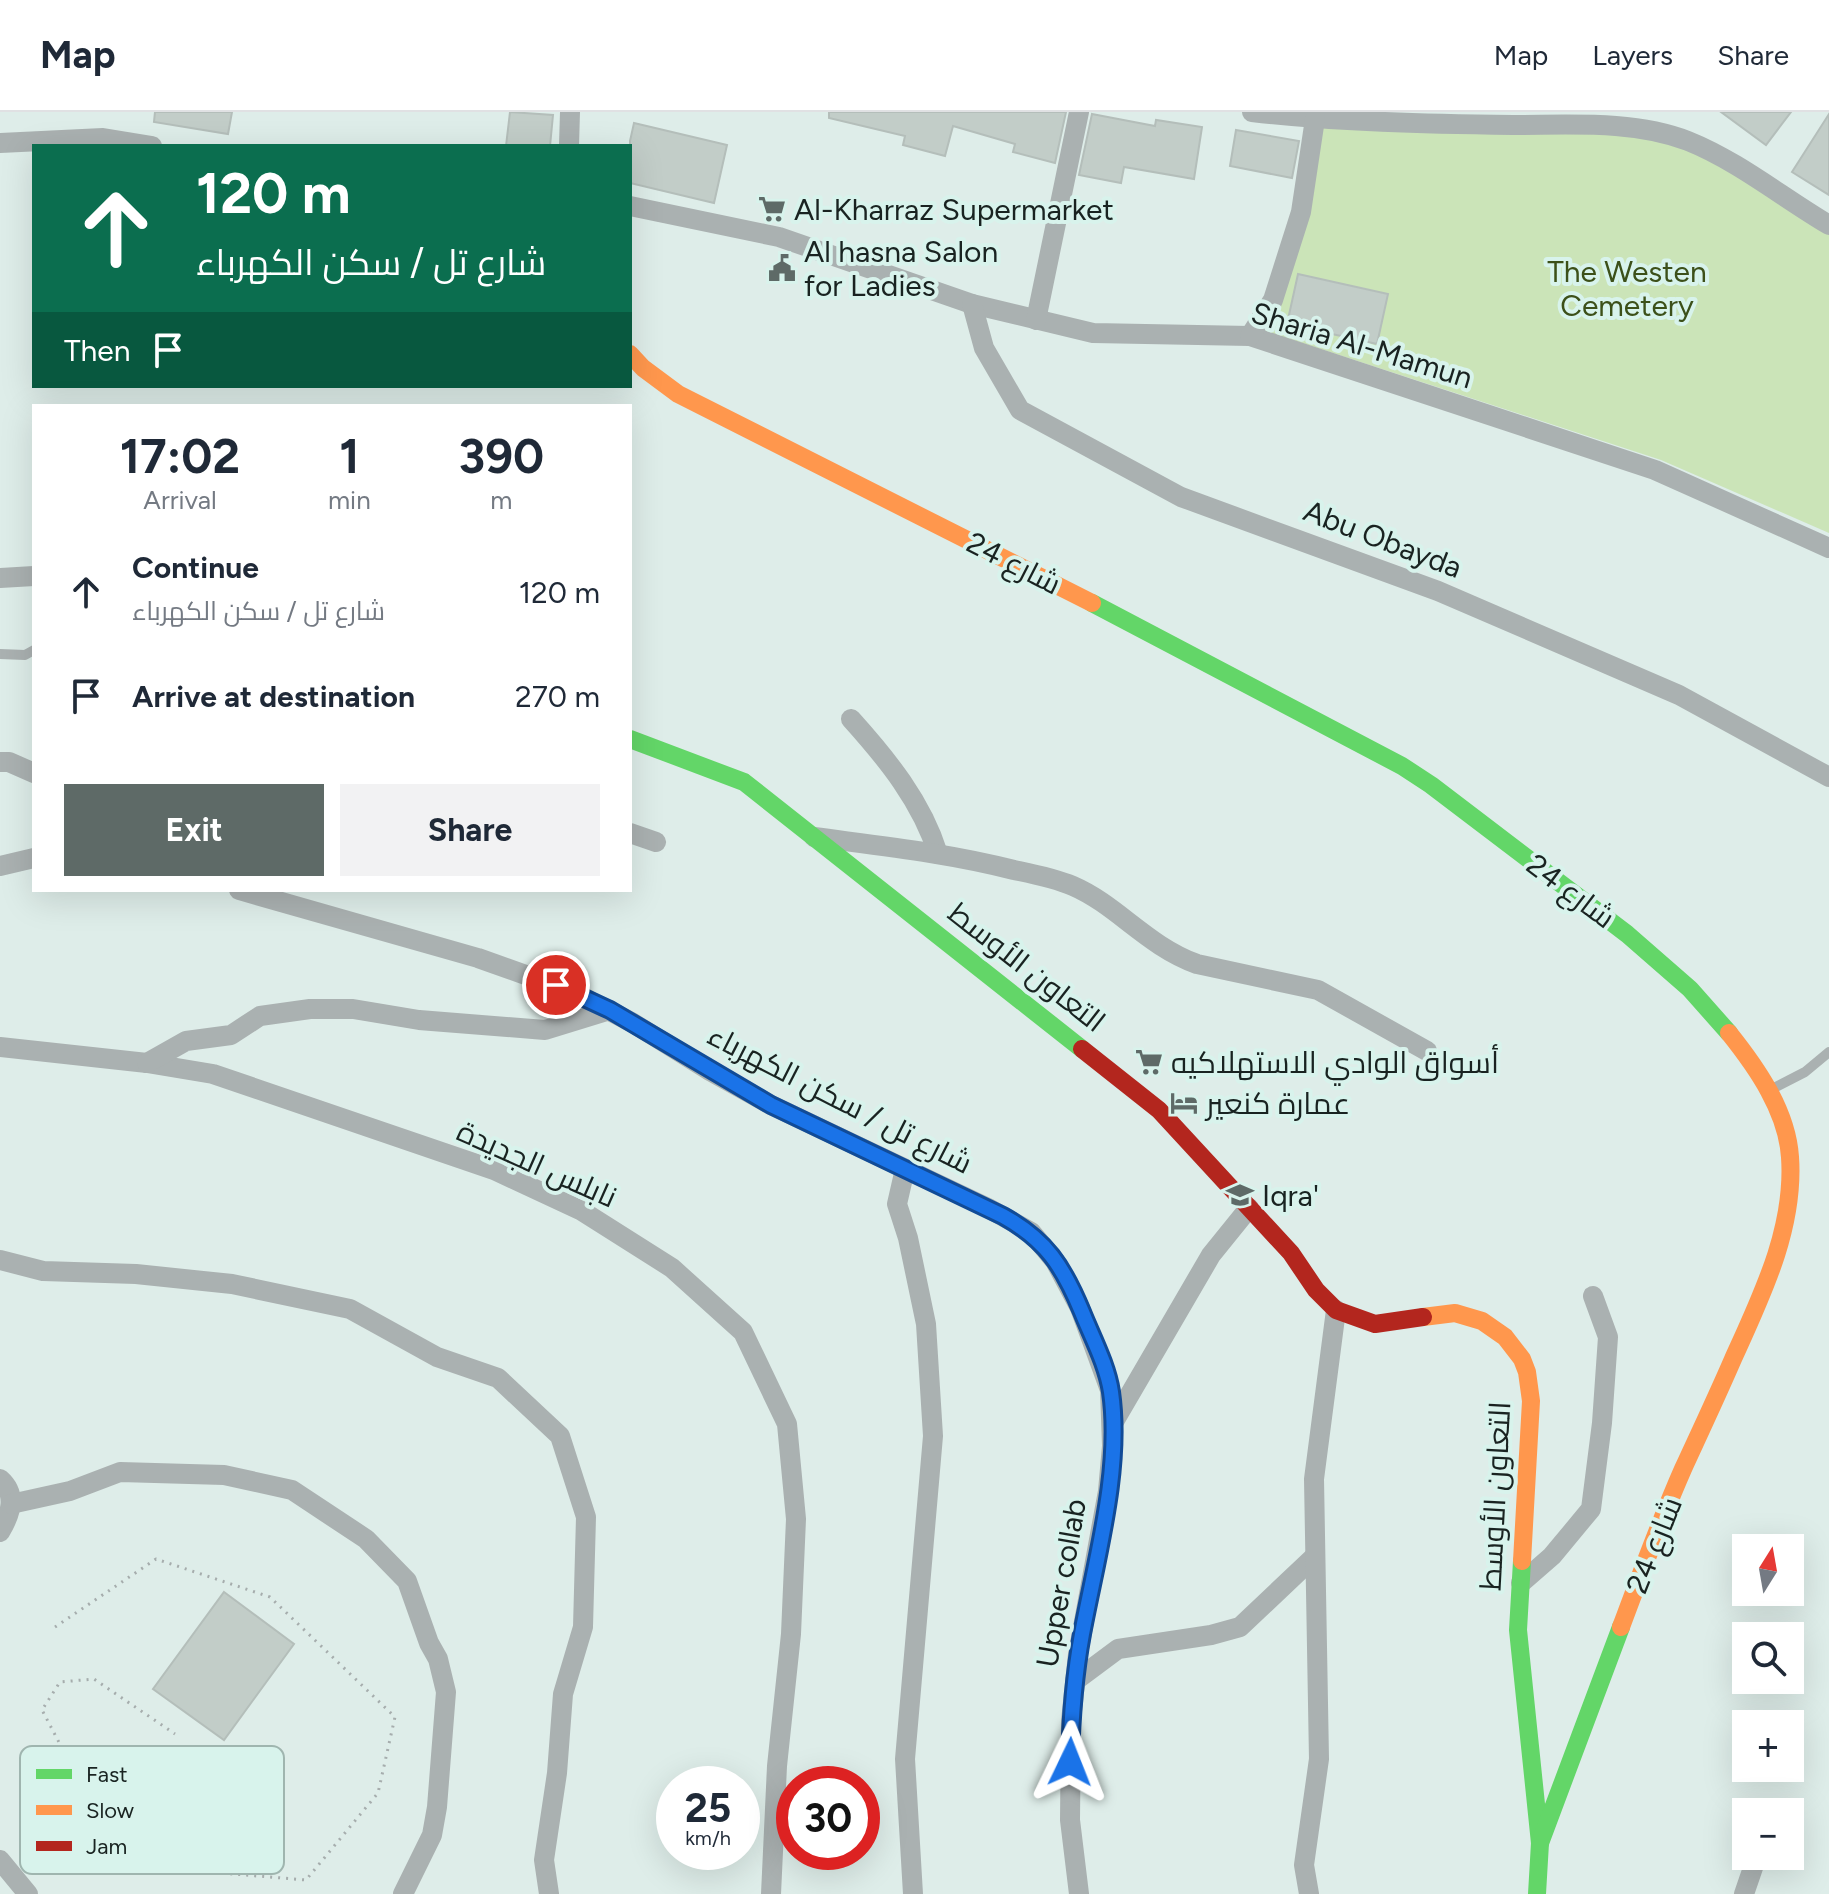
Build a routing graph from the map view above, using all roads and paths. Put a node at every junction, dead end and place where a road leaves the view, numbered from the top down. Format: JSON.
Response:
{"nodes":[{"id":1,"x":570,"y":112,"type":"edge"},
{"id":2,"x":1079,"y":112,"type":"edge"},
{"id":3,"x":1252,"y":112,"type":"edge"},
{"id":4,"x":1513,"y":118,"type":"edge"},
{"id":5,"x":1315,"y":119,"type":"junction"},
{"id":6,"x":0,"y":143,"type":"edge"},
{"id":7,"x":140,"y":144,"type":"edge"},
{"id":8,"x":569,"y":144,"type":"edge"},
{"id":9,"x":632,"y":206,"type":"edge"},
{"id":10,"x":1829,"y":225,"type":"edge"},
{"id":11,"x":972,"y":304,"type":"junction"},
{"id":12,"x":1036,"y":320,"type":"junction"},
{"id":13,"x":1250,"y":336,"type":"junction"},
{"id":14,"x":632,"y":356,"type":"edge"},
{"id":15,"x":1829,"y":548,"type":"edge"},
{"id":16,"x":32,"y":576,"type":"edge"},
{"id":17,"x":0,"y":578,"type":"edge"},
{"id":18,"x":32,"y":651,"type":"edge"},
{"id":19,"x":0,"y":654,"type":"edge"},
{"id":20,"x":851,"y":719,"type":"dead end"},
{"id":21,"x":632,"y":740,"type":"edge"},
{"id":22,"x":0,"y":762,"type":"edge"},
{"id":23,"x":32,"y":772,"type":"edge"},
{"id":24,"x":1829,"y":777,"type":"edge"},
{"id":25,"x":632,"y":834,"type":"edge"},
{"id":26,"x":814,"y":837,"type":"junction"},
{"id":27,"x":656,"y":842,"type":"dead end"},
{"id":28,"x":938,"y":854,"type":"junction"},
{"id":29,"x":32,"y":858,"type":"edge"},
{"id":30,"x":0,"y":866,"type":"edge"},
{"id":31,"x":246,"y":892,"type":"edge"},
{"id":32,"x":610,"y":1010,"type":"junction"},
{"id":33,"x":0,"y":1047,"type":"edge"},
{"id":34,"x":1427,"y":1051,"type":"dead end"},
{"id":35,"x":1829,"y":1052,"type":"edge"},
{"id":36,"x":147,"y":1063,"type":"junction"},
{"id":37,"x":1768,"y":1091,"type":"junction"},
{"id":38,"x":905,"y":1169,"type":"junction"},
{"id":39,"x":1249,"y":1208,"type":"junction"},
{"id":40,"x":0,"y":1260,"type":"edge"},
{"id":41,"x":1593,"y":1296,"type":"dead end"},
{"id":42,"x":1336,"y":1310,"type":"junction"},
{"id":43,"x":1112,"y":1425,"type":"junction"},
{"id":44,"x":0,"y":1479,"type":"edge"},
{"id":45,"x":11,"y":1504,"type":"junction"},
{"id":46,"x":0,"y":1532,"type":"edge"},
{"id":47,"x":1314,"y":1557,"type":"junction"},
{"id":48,"x":1521,"y":1583,"type":"junction"},
{"id":49,"x":55,"y":1627,"type":"dead end"},
{"id":50,"x":1075,"y":1681,"type":"junction"},
{"id":51,"x":175,"y":1734,"type":"dead end"},
{"id":52,"x":61,"y":1746,"type":"edge"},
{"id":53,"x":1540,"y":1843,"type":"junction"},
{"id":54,"x":0,"y":1860,"type":"edge"},
{"id":55,"x":1752,"y":1870,"type":"edge"},
{"id":56,"x":40,"y":1874,"type":"edge"},
{"id":57,"x":233,"y":1874,"type":"edge"},
{"id":58,"x":23,"y":1887,"type":"edge"},
{"id":59,"x":403,"y":1894,"type":"edge"},
{"id":60,"x":549,"y":1894,"type":"edge"},
{"id":61,"x":771,"y":1894,"type":"edge"},
{"id":62,"x":913,"y":1894,"type":"edge"},
{"id":63,"x":1079,"y":1894,"type":"edge"},
{"id":64,"x":1309,"y":1894,"type":"edge"},
{"id":65,"x":1537,"y":1894,"type":"edge"},
{"id":66,"x":1744,"y":1894,"type":"edge"}],
"edges":[{"from":1,"to":8,"type":"street"},
{"from":2,"to":12,"type":"street"},
{"from":3,"to":5,"type":"street"},
{"from":4,"to":5,"type":"street"},
{"from":4,"to":10,"type":"street"},
{"from":5,"to":13,"type":"street"},
{"from":6,"to":7,"type":"street"},
{"from":9,"to":11,"type":"street","name":"Sharia Al-Mamun"},
{"from":11,"to":12,"type":"street","name":"Sharia Al-Mamun"},
{"from":11,"to":24,"type":"street","name":"Abu Obayda"},
{"from":12,"to":13,"type":"street","name":"Sharia Al-Mamun"},
{"from":13,"to":15,"type":"street","name":"Sharia Al-Mamun"},
{"from":14,"to":37,"type":"street","name":"شارع 24"},
{"from":16,"to":17,"type":"street"},
{"from":18,"to":19,"type":"lane"},
{"from":20,"to":28,"type":"street"},
{"from":21,"to":26,"type":"street","name":"التعاون الأوسط"},
{"from":22,"to":23,"type":"street"},
{"from":25,"to":27,"type":"street"},
{"from":26,"to":28,"type":"street"},
{"from":26,"to":39,"type":"street","name":"التعاون الأوسط"},
{"from":28,"to":34,"type":"street"},
{"from":29,"to":30,"type":"street"},
{"from":31,"to":32,"type":"street","name":"شارع تل / سكن الكهرباء"},
{"from":32,"to":36,"type":"street"},
{"from":32,"to":38,"type":"street","name":"شارع تل / سكن الكهرباء"},
{"from":33,"to":36,"type":"street","name":"نابلس الجديدة"},
{"from":35,"to":37,"type":"lane"},
{"from":36,"to":61,"type":"street","name":"نابلس الجديدة"},
{"from":37,"to":53,"type":"street","name":"شارع 24"},
{"from":38,"to":43,"type":"street","name":"شارع تل / سكن الكهرباء"},
{"from":38,"to":62,"type":"street"},
{"from":39,"to":42,"type":"street","name":"التعاون الأوسط"},
{"from":39,"to":43,"type":"street"},
{"from":40,"to":60,"type":"street"},
{"from":41,"to":48,"type":"street"},
{"from":42,"to":47,"type":"street"},
{"from":42,"to":48,"type":"street","name":"التعاون الأوسط"},
{"from":43,"to":50,"type":"street","name":"Upper collab"},
{"from":44,"to":45,"type":"street"},
{"from":45,"to":46,"type":"street"},
{"from":45,"to":59,"type":"street"},
{"from":47,"to":50,"type":"street"},
{"from":47,"to":64,"type":"street"},
{"from":48,"to":53,"type":"street","name":"التعاون الأوسط"},
{"from":49,"to":57,"type":"path"},
{"from":50,"to":63,"type":"street","name":"Upper collab"},
{"from":51,"to":52,"type":"path"},
{"from":53,"to":65,"type":"street"},
{"from":54,"to":58,"type":"street"},
{"from":55,"to":66,"type":"street"},
{"from":56,"to":58,"type":"path"}]}
